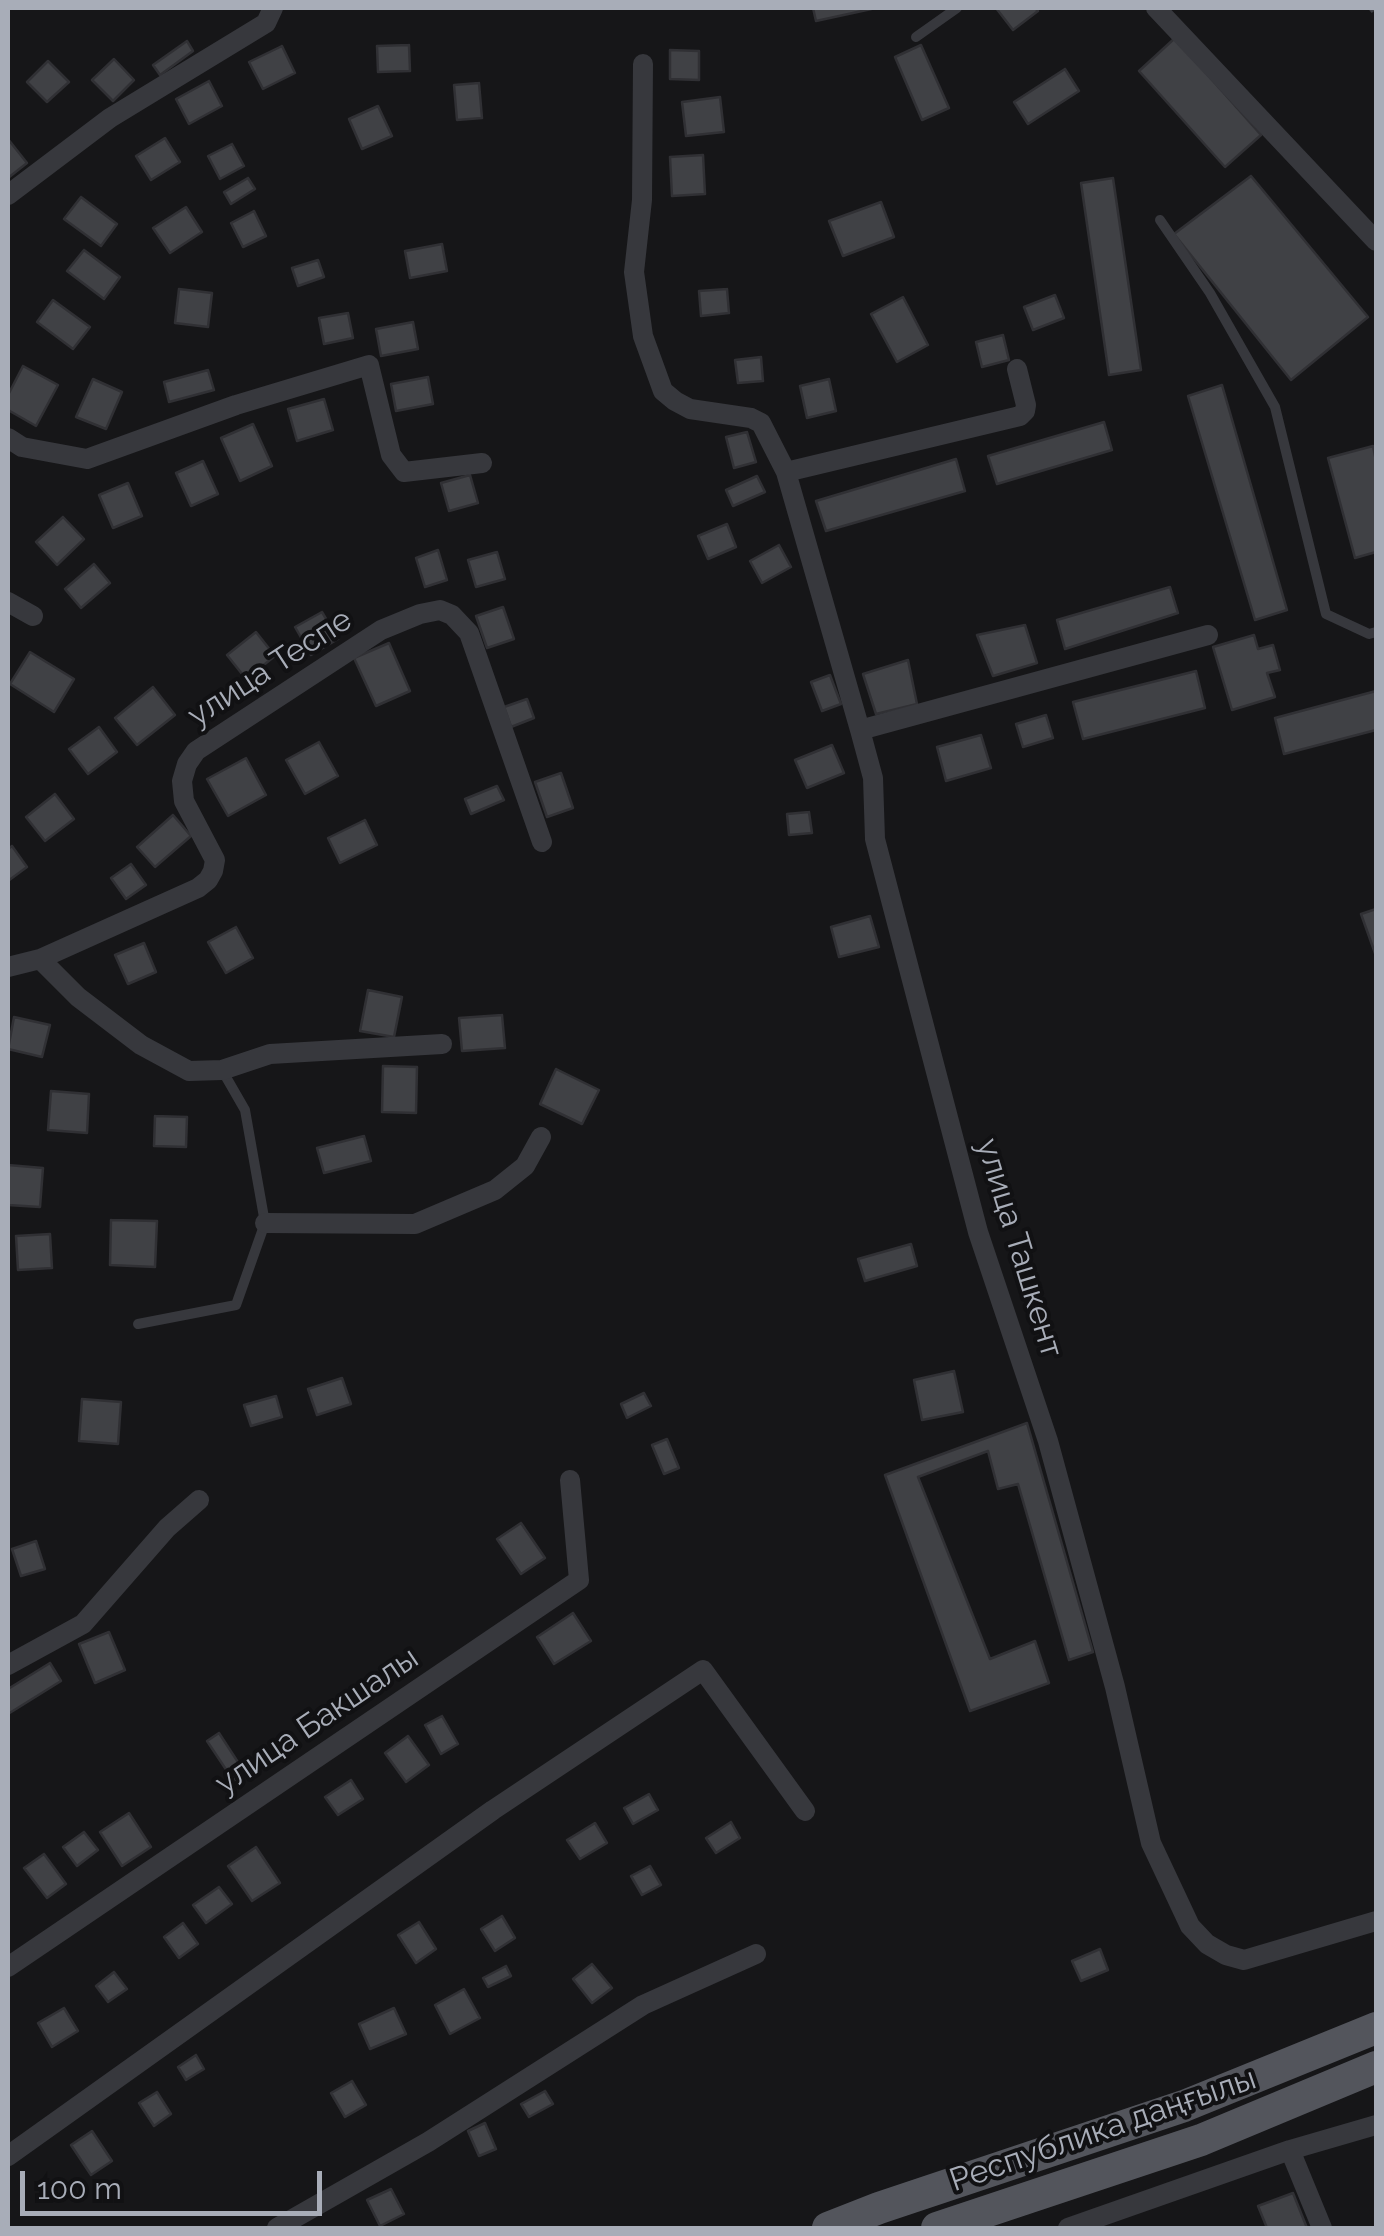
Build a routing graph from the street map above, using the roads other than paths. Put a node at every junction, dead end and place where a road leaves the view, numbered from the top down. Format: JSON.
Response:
{"nodes":[{"id":1,"x":273,"y":8,"type":"edge"},
{"id":2,"x":957,"y":8,"type":"edge"},
{"id":3,"x":1156,"y":8,"type":"edge"},
{"id":4,"x":916,"y":36,"type":"dead end"},
{"id":5,"x":642,"y":64,"type":"dead end"},
{"id":6,"x":8,"y":195,"type":"edge"},
{"id":7,"x":1160,"y":220,"type":"dead end"},
{"id":8,"x":1376,"y":242,"type":"edge"},
{"id":9,"x":1017,"y":369,"type":"dead end"},
{"id":10,"x":8,"y":438,"type":"edge"},
{"id":11,"x":482,"y":464,"type":"dead end"},
{"id":12,"x":786,"y":472,"type":"junction"},
{"id":13,"x":8,"y":602,"type":"edge"},
{"id":14,"x":33,"y":616,"type":"dead end"},
{"id":15,"x":1376,"y":632,"type":"edge"},
{"id":16,"x":1208,"y":635,"type":"dead end"},
{"id":17,"x":860,"y":730,"type":"junction"},
{"id":18,"x":542,"y":842,"type":"dead end"},
{"id":19,"x":40,"y":959,"type":"junction"},
{"id":20,"x":8,"y":967,"type":"edge"},
{"id":21,"x":442,"y":1044,"type":"dead end"},
{"id":22,"x":222,"y":1070,"type":"junction"},
{"id":23,"x":542,"y":1137,"type":"dead end"},
{"id":24,"x":265,"y":1223,"type":"junction"},
{"id":25,"x":138,"y":1324,"type":"dead end"},
{"id":26,"x":570,"y":1480,"type":"dead end"},
{"id":27,"x":199,"y":1500,"type":"dead end"},
{"id":28,"x":8,"y":1665,"type":"edge"},
{"id":29,"x":805,"y":1811,"type":"dead end"},
{"id":30,"x":1376,"y":1921,"type":"edge"},
{"id":31,"x":756,"y":1954,"type":"dead end"},
{"id":32,"x":8,"y":1967,"type":"edge"},
{"id":33,"x":1376,"y":2028,"type":"edge"},
{"id":34,"x":1376,"y":2067,"type":"edge"},
{"id":35,"x":1376,"y":2125,"type":"edge"},
{"id":36,"x":1290,"y":2150,"type":"junction"},
{"id":37,"x":8,"y":2156,"type":"edge"},
{"id":38,"x":277,"y":2228,"type":"edge"},
{"id":39,"x":828,"y":2228,"type":"edge"},
{"id":40,"x":937,"y":2228,"type":"edge"},
{"id":41,"x":1068,"y":2228,"type":"edge"},
{"id":42,"x":1322,"y":2228,"type":"edge"}],
"edges":[{"from":1,"to":6,"type":"street"},
{"from":2,"to":4,"type":"lane"},
{"from":3,"to":8,"type":"street"},
{"from":5,"to":12,"type":"street","name":"улица Ташкент"},
{"from":7,"to":15,"type":"lane"},
{"from":9,"to":12,"type":"street"},
{"from":10,"to":11,"type":"street"},
{"from":12,"to":17,"type":"street","name":"улица Ташкент"},
{"from":13,"to":14,"type":"street"},
{"from":16,"to":17,"type":"street"},
{"from":17,"to":30,"type":"street","name":"улица Ташкент"},
{"from":18,"to":19,"type":"street","name":"улица Теспе"},
{"from":19,"to":20,"type":"street","name":"улица Теспе"},
{"from":19,"to":22,"type":"street"},
{"from":21,"to":22,"type":"street"},
{"from":22,"to":24,"type":"lane"},
{"from":23,"to":24,"type":"street"},
{"from":24,"to":25,"type":"lane"},
{"from":26,"to":32,"type":"street","name":"улица Бакшалы"},
{"from":27,"to":28,"type":"street"},
{"from":29,"to":37,"type":"street"},
{"from":31,"to":38,"type":"street"},
{"from":33,"to":39,"type":"main road","name":"Республика даңғылы"},
{"from":34,"to":40,"type":"main road","name":"Республика даңғылы"},
{"from":35,"to":36,"type":"street"},
{"from":36,"to":41,"type":"street"},
{"from":36,"to":42,"type":"street"}]}
